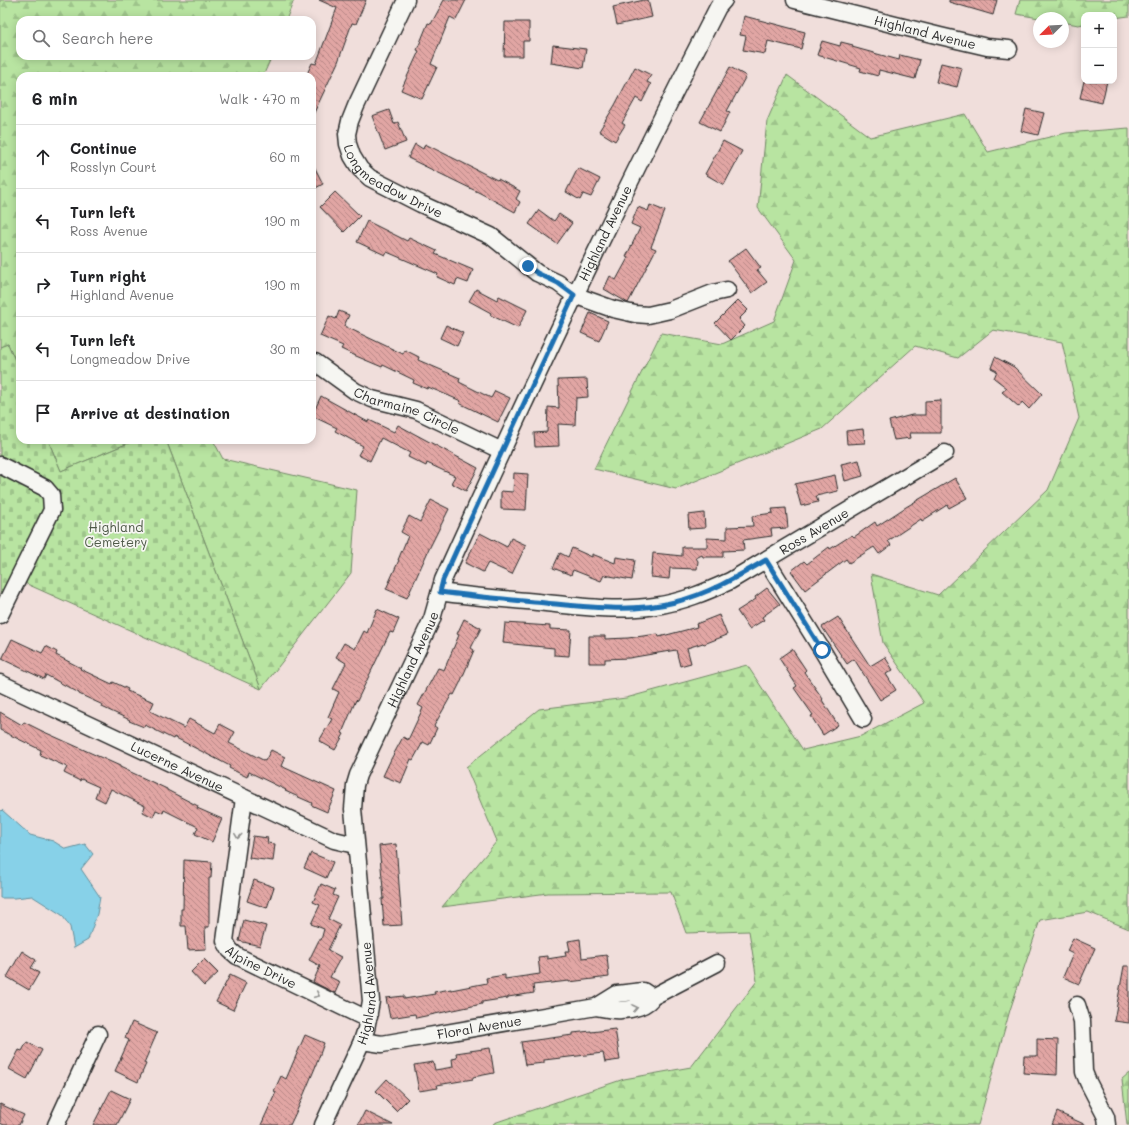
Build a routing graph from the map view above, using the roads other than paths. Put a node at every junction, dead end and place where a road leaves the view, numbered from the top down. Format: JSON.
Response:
{"nodes":[{"id":1,"x":406,"y":0,"type":"edge"},
{"id":2,"x":724,"y":0,"type":"edge"},
{"id":3,"x":795,"y":0,"type":"edge"},
{"id":4,"x":1009,"y":49,"type":"dead end"},
{"id":5,"x":728,"y":290,"type":"dead end"},
{"id":6,"x":574,"y":295,"type":"junction"},
{"id":7,"x":316,"y":363,"type":"edge"},
{"id":8,"x":502,"y":451,"type":"junction"},
{"id":9,"x":945,"y":453,"type":"dead end"},
{"id":10,"x":0,"y":465,"type":"edge"},
{"id":11,"x":766,"y":560,"type":"junction"},
{"id":12,"x":440,"y":592,"type":"junction"},
{"id":13,"x":0,"y":615,"type":"edge"},
{"id":14,"x":0,"y":683,"type":"edge"},
{"id":15,"x":863,"y":719,"type":"dead end"},
{"id":16,"x":244,"y":798,"type":"junction"},
{"id":17,"x":355,"y":845,"type":"junction"},
{"id":18,"x":717,"y":963,"type":"dead end"},
{"id":19,"x":1077,"y":1005,"type":"dead end"},
{"id":20,"x":369,"y":1017,"type":"junction"},
{"id":21,"x":98,"y":1034,"type":"dead end"},
{"id":22,"x":362,"y":1041,"type":"junction"},
{"id":23,"x":56,"y":1125,"type":"edge"},
{"id":24,"x":323,"y":1125,"type":"edge"},
{"id":25,"x":1107,"y":1125,"type":"edge"}],
"edges":[{"from":1,"to":6,"type":"street","name":"Longmeadow Drive"},
{"from":2,"to":6,"type":"street","name":"Highland Avenue"},
{"from":3,"to":4,"type":"street","name":"Highland Avenue"},
{"from":5,"to":6,"type":"street","name":"Longmeadow Drive"},
{"from":6,"to":8,"type":"street","name":"Highland Avenue"},
{"from":7,"to":8,"type":"street","name":"Charmaine Circle"},
{"from":8,"to":12,"type":"street","name":"Highland Avenue"},
{"from":9,"to":11,"type":"street","name":"Ross Avenue"},
{"from":10,"to":13,"type":"street"},
{"from":11,"to":12,"type":"street","name":"Ross Avenue"},
{"from":11,"to":15,"type":"street"},
{"from":12,"to":17,"type":"street","name":"Highland Avenue"},
{"from":14,"to":16,"type":"street","name":"Lucerne Avenue"},
{"from":16,"to":17,"type":"street","name":"Lucerne Avenue"},
{"from":16,"to":20,"type":"street","name":"Alpine Drive","one_way":true},
{"from":17,"to":20,"type":"street","name":"Highland Avenue"},
{"from":18,"to":22,"type":"street","name":"Floral Avenue"},
{"from":19,"to":25,"type":"street"},
{"from":20,"to":22,"type":"street","name":"Highland Avenue"},
{"from":21,"to":23,"type":"street"},
{"from":22,"to":24,"type":"street","name":"Highland Avenue"}]}
